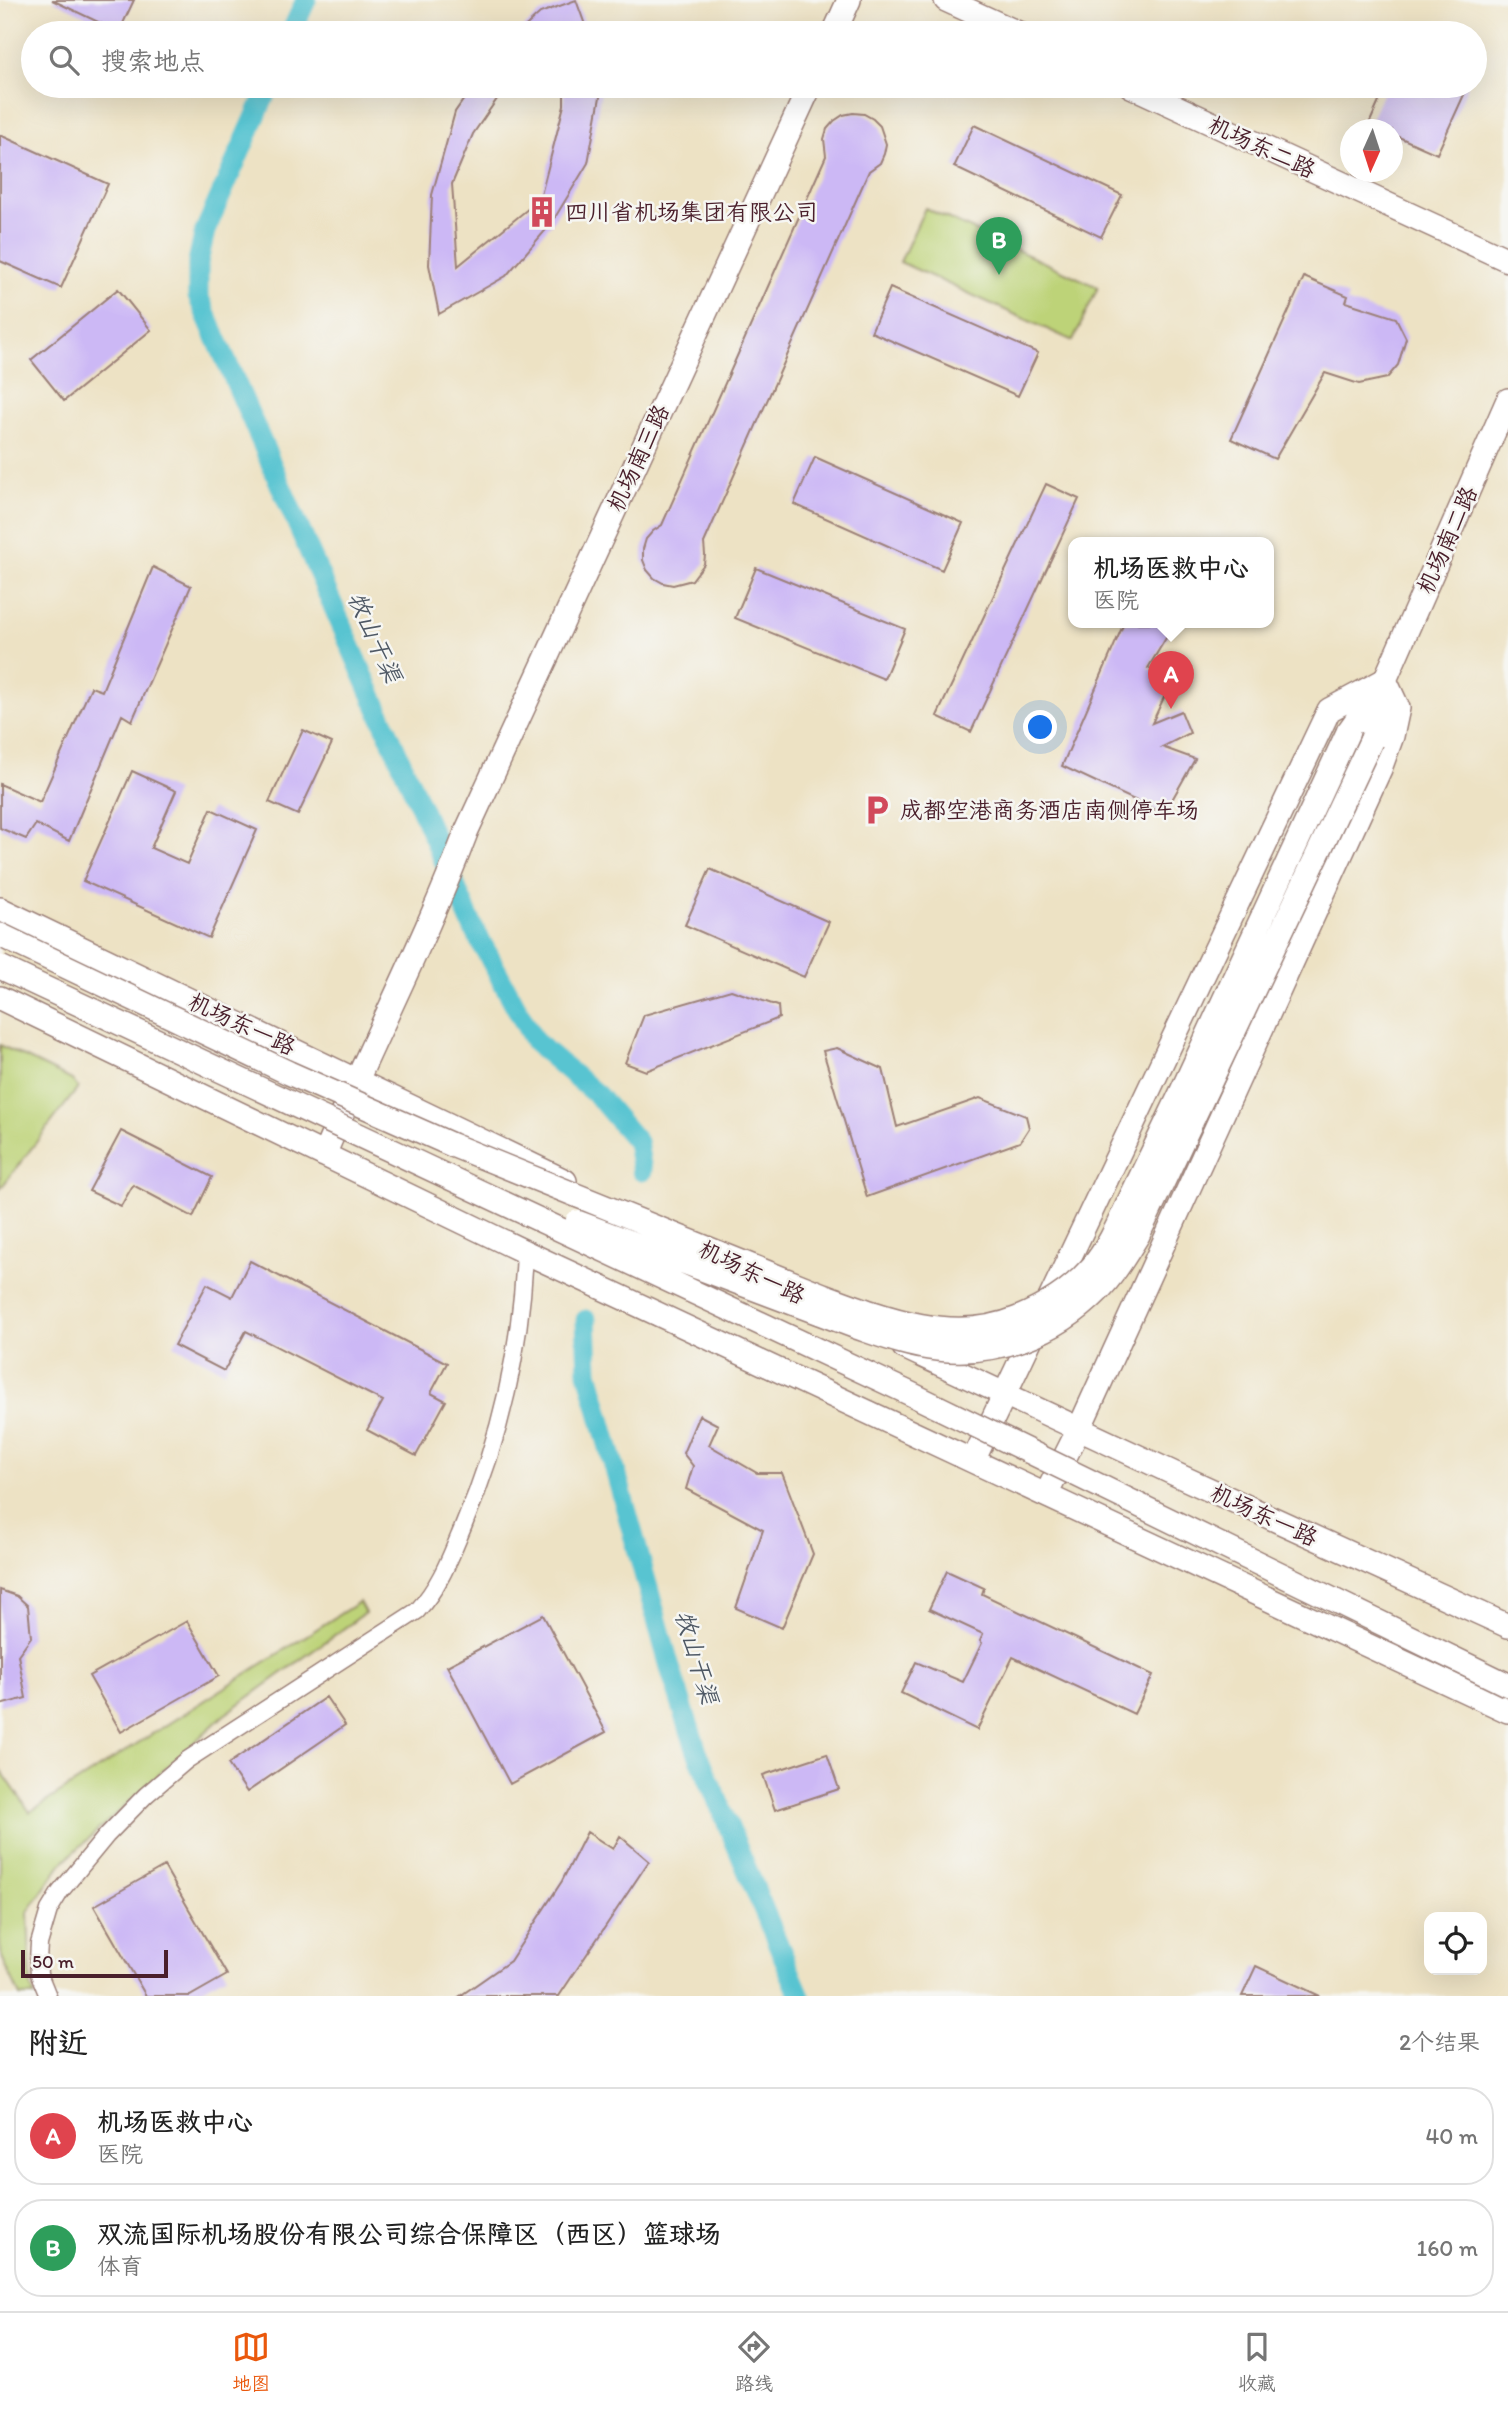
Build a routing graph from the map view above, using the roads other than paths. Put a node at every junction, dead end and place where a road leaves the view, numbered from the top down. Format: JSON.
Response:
{"nodes":[{"id":1,"x":849,"y":0,"type":"edge"},
{"id":2,"x":946,"y":0,"type":"edge"},
{"id":3,"x":839,"y":21,"type":"edge"},
{"id":4,"x":991,"y":21,"type":"edge"},
{"id":5,"x":804,"y":98,"type":"edge"},
{"id":6,"x":1157,"y":98,"type":"edge"},
{"id":7,"x":1508,"y":260,"type":"edge"},
{"id":8,"x":1508,"y":400,"type":"edge"},
{"id":9,"x":1385,"y":680,"type":"junction"},
{"id":10,"x":0,"y":909,"type":"edge"},
{"id":11,"x":0,"y":935,"type":"edge"},
{"id":12,"x":0,"y":967,"type":"edge"},
{"id":13,"x":0,"y":998,"type":"edge"},
{"id":14,"x":0,"y":1012,"type":"edge"},
{"id":15,"x":88,"y":1041,"type":"junction"},
{"id":16,"x":356,"y":1079,"type":"junction"},
{"id":17,"x":324,"y":1154,"type":"junction"},
{"id":18,"x":429,"y":1168,"type":"junction"},
{"id":19,"x":525,"y":1252,"type":"junction"},
{"id":20,"x":1005,"y":1394,"type":"junction"},
{"id":21,"x":1079,"y":1429,"type":"junction"},
{"id":22,"x":973,"y":1461,"type":"junction"},
{"id":23,"x":1045,"y":1495,"type":"junction"},
{"id":24,"x":1084,"y":1513,"type":"junction"},
{"id":25,"x":1508,"y":1626,"type":"edge"},
{"id":26,"x":1508,"y":1685,"type":"edge"},
{"id":27,"x":1508,"y":1693,"type":"edge"},
{"id":28,"x":1508,"y":1711,"type":"edge"},
{"id":29,"x":48,"y":1996,"type":"edge"}],
"edges":[{"from":1,"to":3,"type":"street"},
{"from":2,"to":4,"type":"street"},
{"from":5,"to":16,"type":"street","name":"机场南三路"},
{"from":6,"to":7,"type":"street","name":"机场东二路"},
{"from":8,"to":9,"type":"street","name":"机场南二路"},
{"from":9,"to":11,"type":"street","bridge":true},
{"from":9,"to":18,"type":"street","bridge":true},
{"from":9,"to":20,"type":"street"},
{"from":9,"to":21,"type":"street"},
{"from":10,"to":16,"type":"street","name":"机场东一路"},
{"from":12,"to":18,"type":"street","bridge":true},
{"from":13,"to":15,"type":"street"},
{"from":14,"to":15,"type":"street"},
{"from":15,"to":17,"type":"street"},
{"from":16,"to":17,"type":"street","name":"机场南三路"},
{"from":16,"to":20,"type":"street","name":"机场东一路"},
{"from":17,"to":19,"type":"street"},
{"from":18,"to":26,"type":"street","bridge":true},
{"from":19,"to":22,"type":"street"},
{"from":19,"to":29,"type":"street"},
{"from":20,"to":21,"type":"street","name":"机场东一路"},
{"from":20,"to":22,"type":"street"},
{"from":21,"to":23,"type":"street"},
{"from":21,"to":25,"type":"street","name":"机场东一路"},
{"from":22,"to":23,"type":"street"},
{"from":23,"to":24,"type":"street"},
{"from":24,"to":27,"type":"street"},
{"from":24,"to":28,"type":"street"}]}
